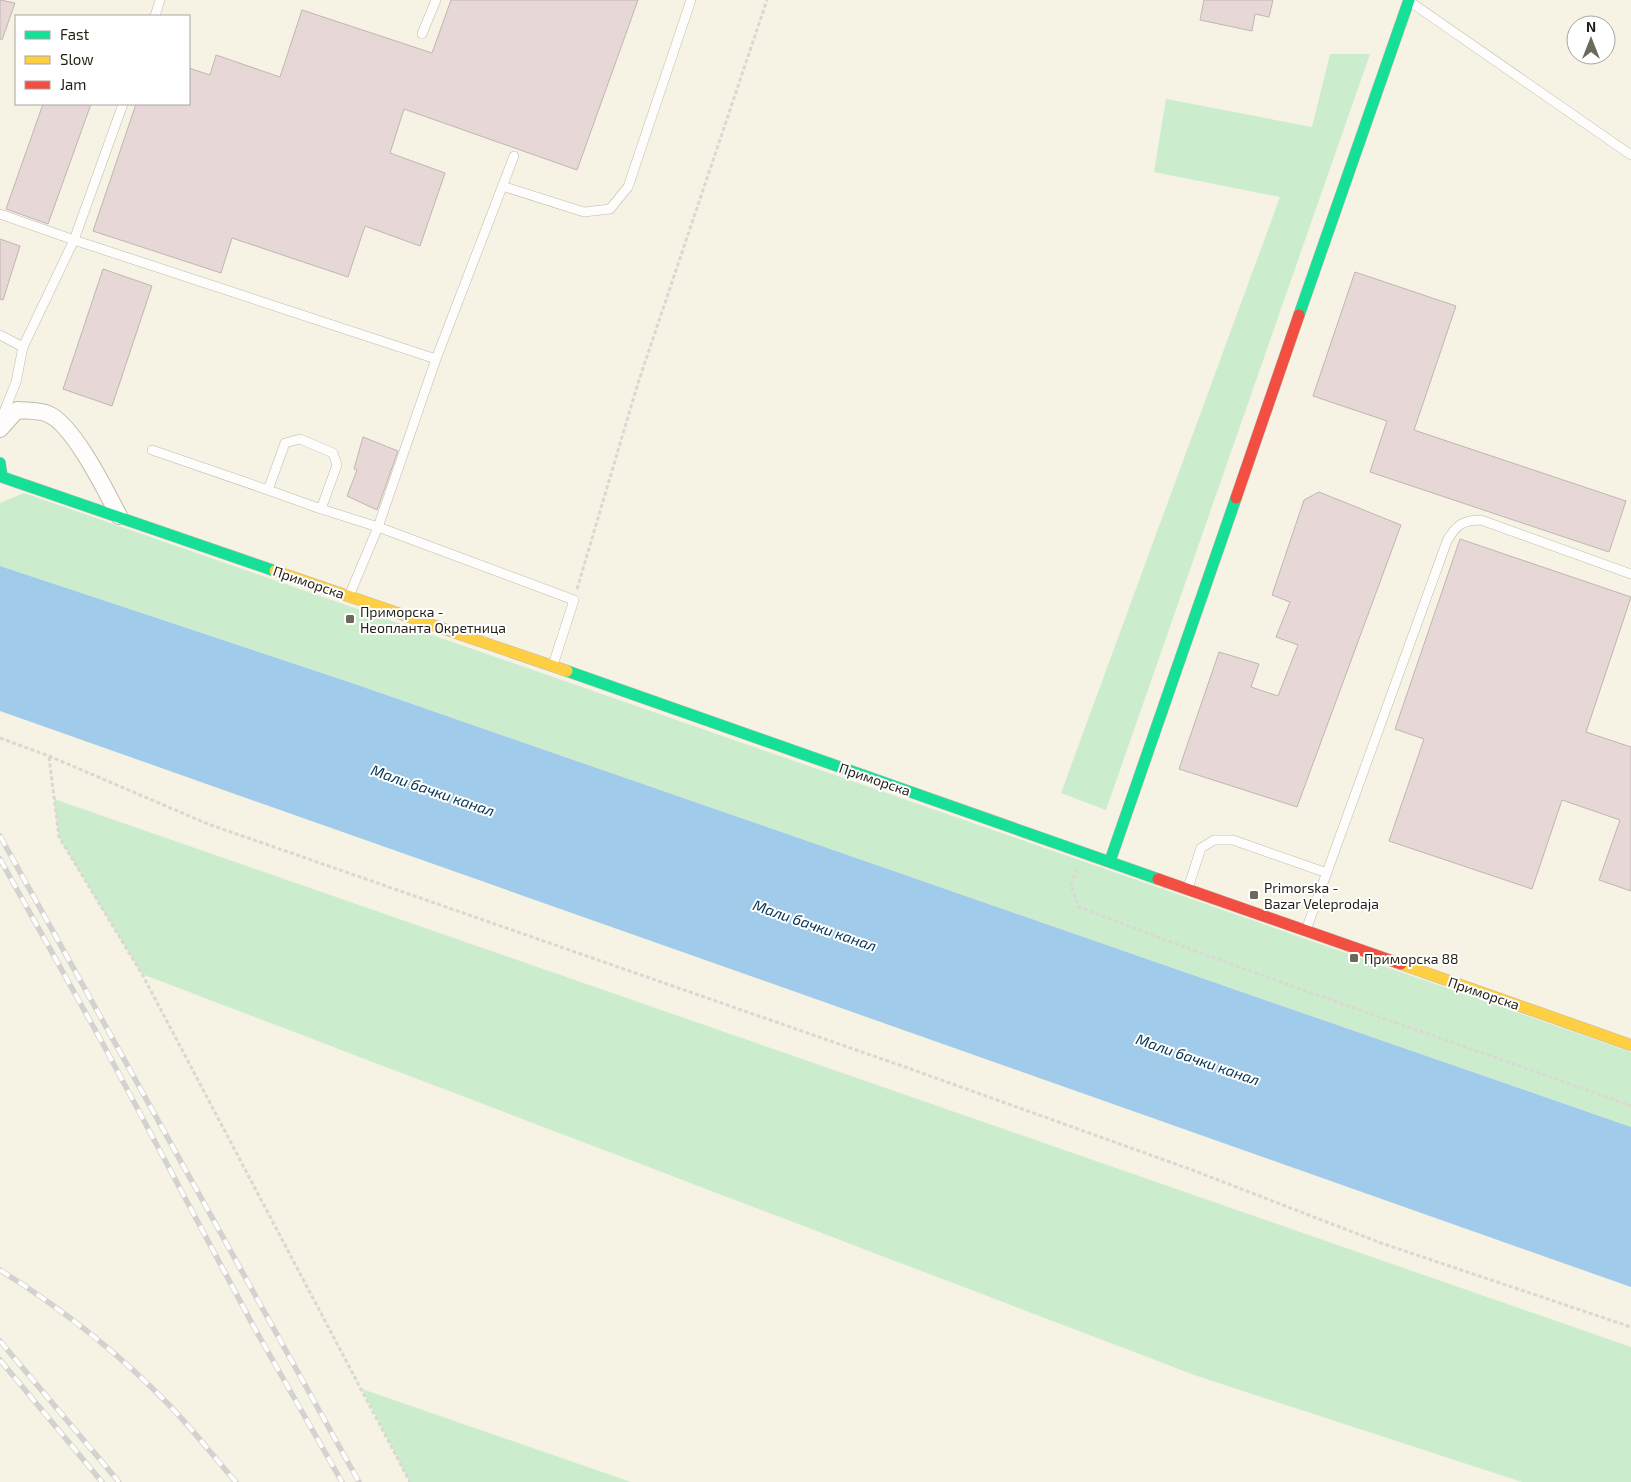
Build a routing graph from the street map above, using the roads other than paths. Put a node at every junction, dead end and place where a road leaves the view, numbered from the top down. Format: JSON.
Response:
{"nodes":[{"id":1,"x":160,"y":0,"type":"edge"},
{"id":2,"x":436,"y":0,"type":"edge"},
{"id":3,"x":691,"y":0,"type":"edge"},
{"id":4,"x":1408,"y":0,"type":"edge"},
{"id":5,"x":155,"y":15,"type":"edge"},
{"id":6,"x":422,"y":34,"type":"dead end"},
{"id":7,"x":123,"y":105,"type":"edge"},
{"id":8,"x":1631,"y":155,"type":"edge"},
{"id":9,"x":514,"y":156,"type":"dead end"},
{"id":10,"x":502,"y":186,"type":"junction"},
{"id":11,"x":0,"y":214,"type":"edge"},
{"id":12,"x":74,"y":240,"type":"junction"},
{"id":13,"x":0,"y":335,"type":"edge"},
{"id":14,"x":23,"y":348,"type":"junction"},
{"id":15,"x":436,"y":359,"type":"junction"},
{"id":16,"x":0,"y":422,"type":"edge"},
{"id":17,"x":0,"y":429,"type":"edge"},
{"id":18,"x":152,"y":450,"type":"dead end"},
{"id":19,"x":0,"y":463,"type":"edge"},
{"id":20,"x":1,"y":477,"type":"edge"},
{"id":21,"x":268,"y":490,"type":"junction"},
{"id":22,"x":321,"y":509,"type":"junction"},
{"id":23,"x":118,"y":516,"type":"junction"},
{"id":24,"x":378,"y":527,"type":"junction"},
{"id":25,"x":1631,"y":574,"type":"edge"},
{"id":26,"x":349,"y":596,"type":"junction"},
{"id":27,"x":553,"y":666,"type":"junction"},
{"id":28,"x":1110,"y":861,"type":"junction"},
{"id":29,"x":1327,"y":873,"type":"junction"},
{"id":30,"x":1188,"y":888,"type":"junction"},
{"id":31,"x":1306,"y":930,"type":"junction"},
{"id":32,"x":1631,"y":1045,"type":"edge"}],
"edges":[{"from":1,"to":5,"type":"lane"},
{"from":2,"to":6,"type":"lane"},
{"from":3,"to":10,"type":"lane"},
{"from":4,"to":8,"type":"lane"},
{"from":4,"to":28,"type":"street"},
{"from":7,"to":12,"type":"lane"},
{"from":9,"to":10,"type":"lane"},
{"from":10,"to":15,"type":"lane"},
{"from":11,"to":12,"type":"lane"},
{"from":12,"to":14,"type":"lane"},
{"from":12,"to":15,"type":"lane"},
{"from":13,"to":14,"type":"lane"},
{"from":14,"to":16,"type":"lane"},
{"from":15,"to":24,"type":"lane"},
{"from":17,"to":23,"type":"street"},
{"from":18,"to":21,"type":"lane"},
{"from":19,"to":20,"type":"street","name":"Приморска"},
{"from":20,"to":23,"type":"street","name":"Приморска"},
{"from":21,"to":22,"type":"lane"},
{"from":21,"to":22,"type":"lane"},
{"from":22,"to":24,"type":"lane"},
{"from":23,"to":26,"type":"street","name":"Приморска"},
{"from":24,"to":26,"type":"lane"},
{"from":24,"to":27,"type":"lane"},
{"from":25,"to":29,"type":"lane"},
{"from":26,"to":27,"type":"street","name":"Приморска"},
{"from":27,"to":28,"type":"street","name":"Приморска"},
{"from":28,"to":30,"type":"street","name":"Приморска"},
{"from":29,"to":30,"type":"lane"},
{"from":29,"to":31,"type":"lane"},
{"from":30,"to":31,"type":"street","name":"Приморска"},
{"from":31,"to":32,"type":"street","name":"Приморска"}]}
